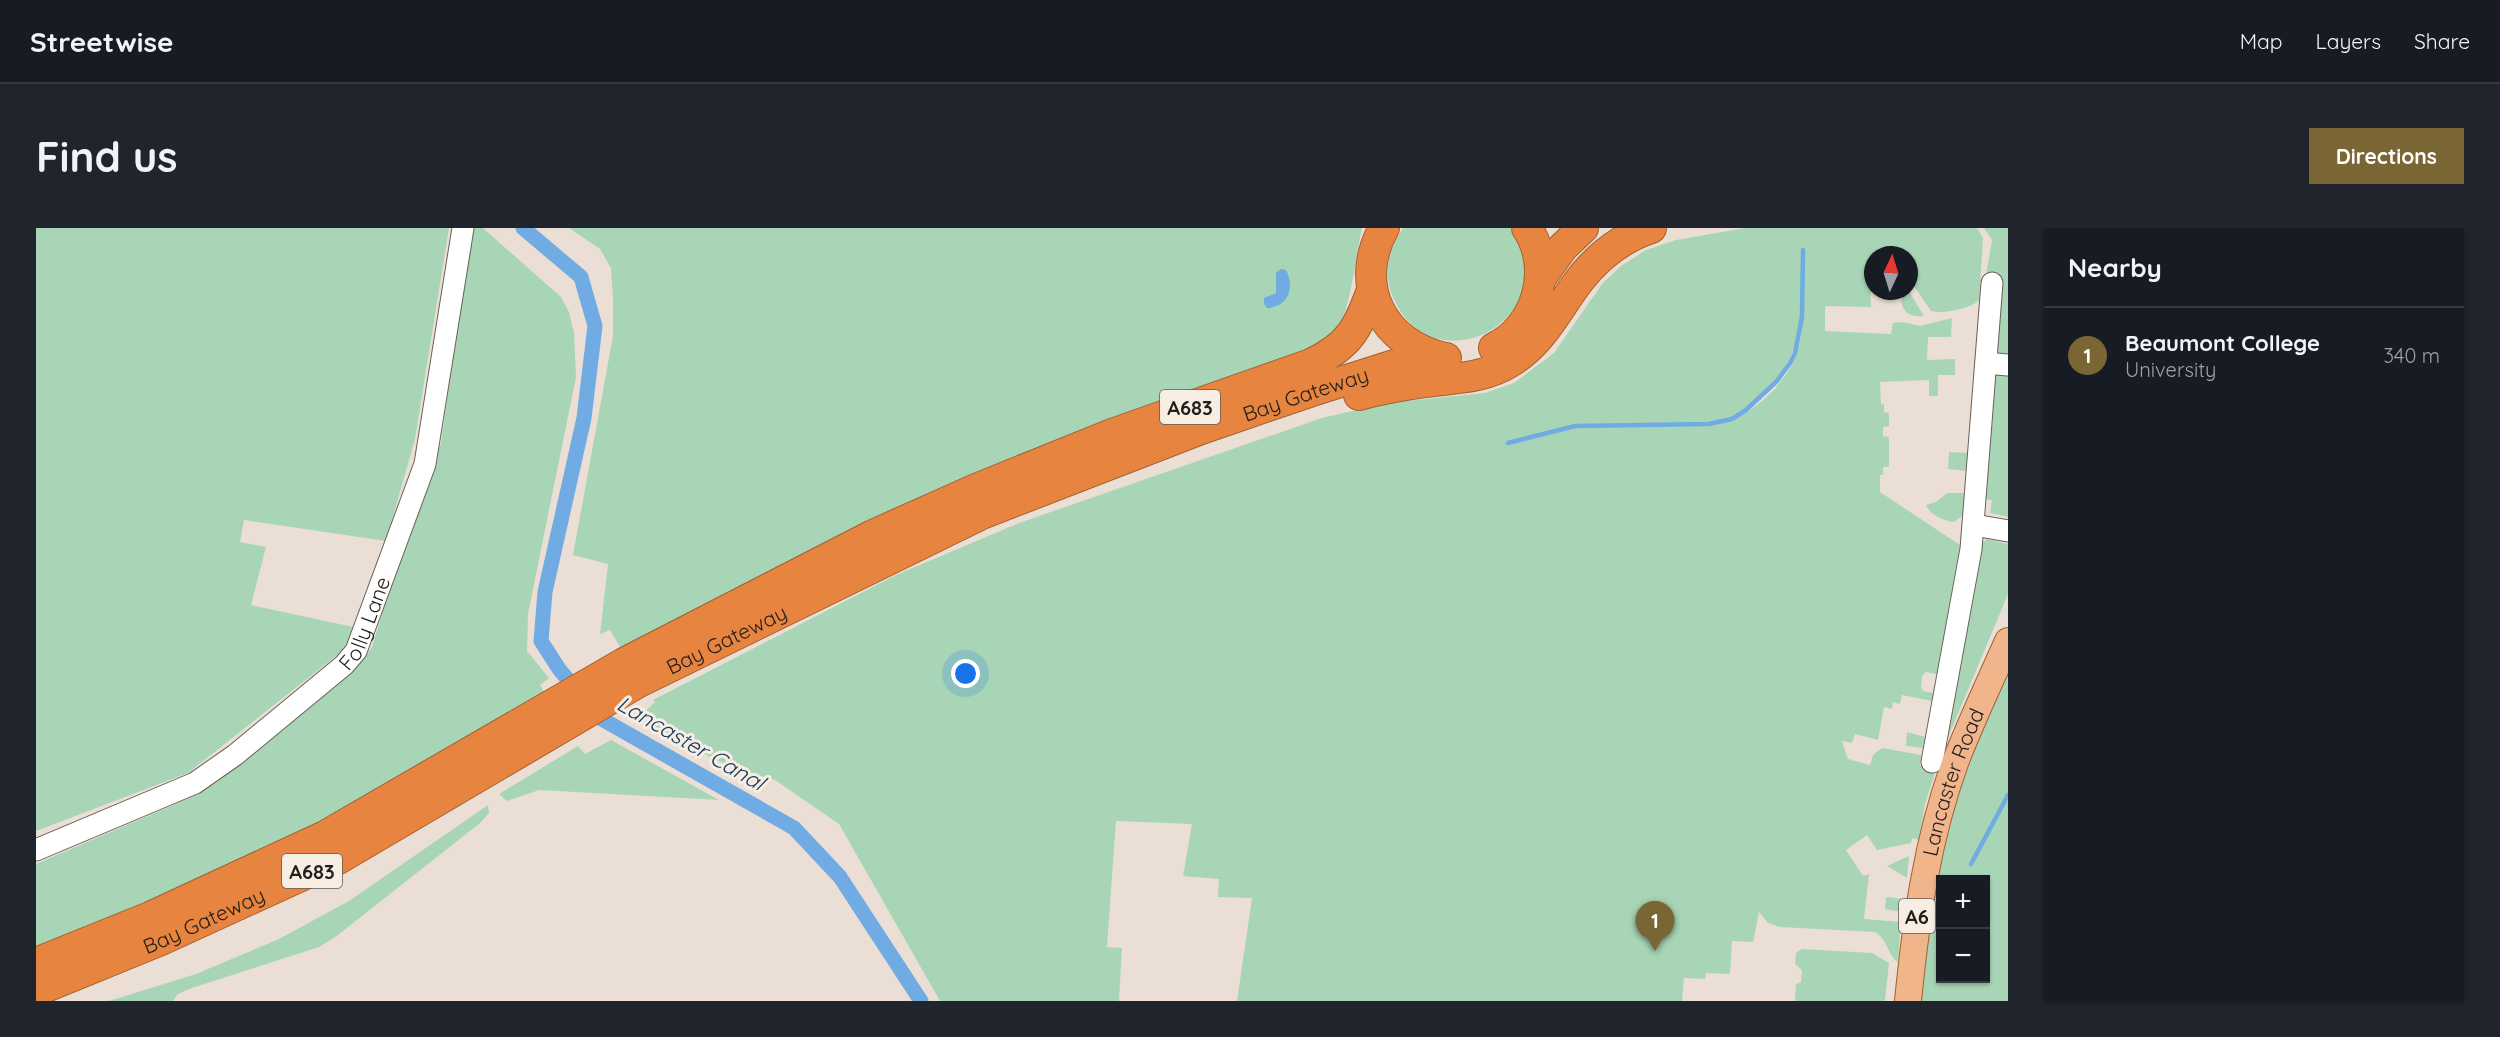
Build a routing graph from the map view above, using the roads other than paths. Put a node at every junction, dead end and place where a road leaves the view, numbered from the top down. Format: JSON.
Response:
{"nodes":[{"id":1,"x":463,"y":228,"type":"edge"},
{"id":2,"x":1384,"y":228,"type":"edge"},
{"id":3,"x":1527,"y":228,"type":"edge"},
{"id":4,"x":1583,"y":228,"type":"edge"},
{"id":5,"x":1651,"y":228,"type":"edge"},
{"id":6,"x":1540,"y":279,"type":"junction"},
{"id":7,"x":1992,"y":283,"type":"dead end"},
{"id":8,"x":1372,"y":290,"type":"junction"},
{"id":9,"x":1446,"y":358,"type":"junction"},
{"id":10,"x":1986,"y":363,"type":"junction"},
{"id":11,"x":2008,"y":365,"type":"edge"},
{"id":12,"x":1027,"y":495,"type":"junction"},
{"id":13,"x":1974,"y":525,"type":"junction"},
{"id":14,"x":2008,"y":531,"type":"edge"},
{"id":15,"x":2008,"y":641,"type":"edge"},
{"id":16,"x":631,"y":673,"type":"junction"},
{"id":17,"x":565,"y":711,"type":"junction"},
{"id":18,"x":1932,"y":762,"type":"dead end"},
{"id":19,"x":36,"y":850,"type":"edge"},
{"id":20,"x":36,"y":963,"type":"edge"},
{"id":21,"x":36,"y":991,"type":"edge"},
{"id":22,"x":1908,"y":1001,"type":"edge"}],
"edges":[{"from":1,"to":19,"type":"street","name":"Folly Lane"},
{"from":2,"to":8,"type":"highway"},
{"from":3,"to":6,"type":"highway"},
{"from":4,"to":6,"type":"highway"},
{"from":5,"to":12,"type":"highway"},
{"from":6,"to":9,"type":"highway","name":"Bay Gateway"},
{"from":7,"to":10,"type":"street","name":"Lancaster Road"},
{"from":8,"to":9,"type":"highway"},
{"from":8,"to":16,"type":"highway","name":"Bay Gateway","number":"A683"},
{"from":9,"to":12,"type":"highway","name":"Bay Gateway","number":"A683"},
{"from":10,"to":11,"type":"street"},
{"from":10,"to":13,"type":"street","name":"Lancaster Road"},
{"from":12,"to":16,"type":"highway","name":"Bay Gateway","number":"A683"},
{"from":13,"to":14,"type":"street"},
{"from":13,"to":18,"type":"street","name":"Lancaster Road"},
{"from":15,"to":22,"type":"main road","name":"Lancaster Road","number":"A6"},
{"from":16,"to":17,"type":"highway","name":"Bay Gateway","number":"A683"},
{"from":17,"to":20,"type":"highway","name":"Bay Gateway","number":"A683"},
{"from":17,"to":21,"type":"highway","name":"Bay Gateway","number":"A683"}]}
